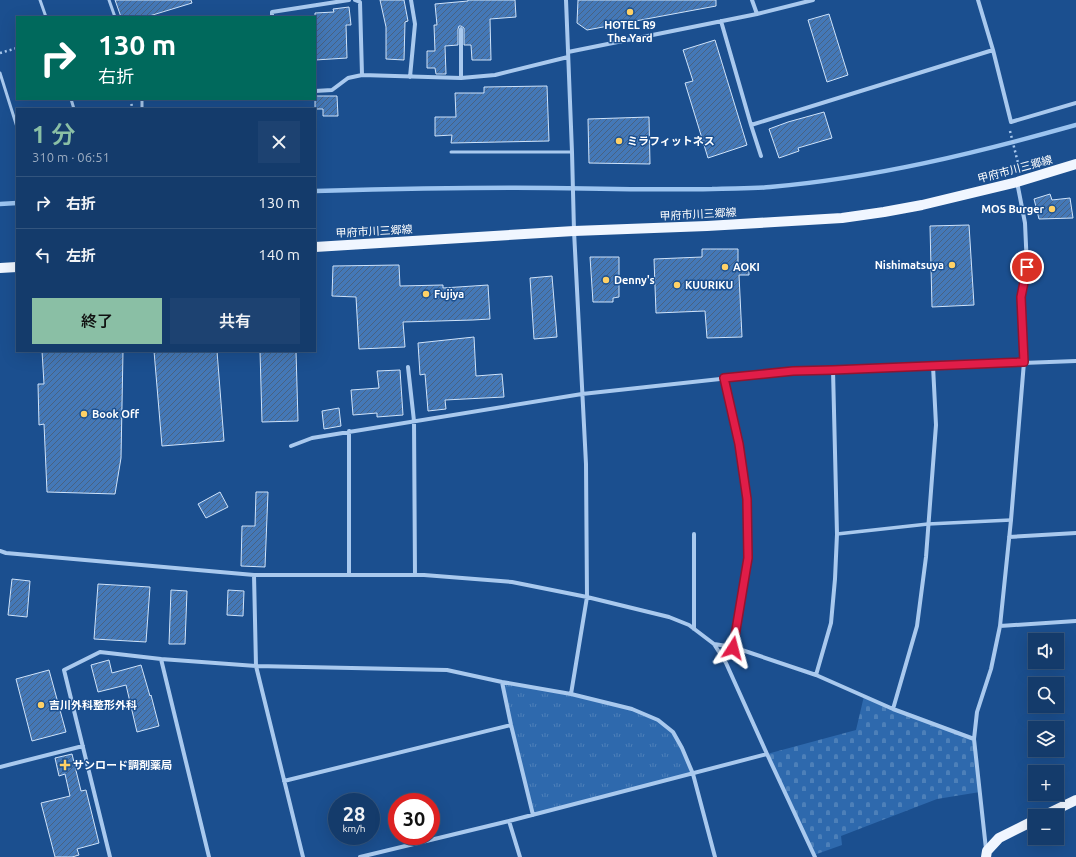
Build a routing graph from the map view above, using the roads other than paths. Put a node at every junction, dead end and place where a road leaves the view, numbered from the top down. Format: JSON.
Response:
{"nodes":[{"id":1,"x":40,"y":0,"type":"edge"},
{"id":2,"x":109,"y":0,"type":"edge"},
{"id":3,"x":349,"y":0,"type":"edge"},
{"id":4,"x":354,"y":0,"type":"edge"},
{"id":5,"x":411,"y":0,"type":"edge"},
{"id":6,"x":566,"y":0,"type":"edge"},
{"id":7,"x":752,"y":0,"type":"edge"},
{"id":8,"x":813,"y":0,"type":"edge"},
{"id":9,"x":978,"y":0,"type":"edge"},
{"id":10,"x":757,"y":14,"type":"junction"},
{"id":11,"x":46,"y":16,"type":"edge"},
{"id":12,"x":115,"y":16,"type":"edge"},
{"id":13,"x":272,"y":16,"type":"edge"},
{"id":14,"x":722,"y":21,"type":"junction"},
{"id":15,"x":461,"y":29,"type":"dead end"},
{"id":16,"x":993,"y":50,"type":"junction"},
{"id":17,"x":568,"y":52,"type":"junction"},
{"id":18,"x":568,"y":57,"type":"junction"},
{"id":19,"x":0,"y":73,"type":"edge"},
{"id":20,"x":362,"y":75,"type":"junction"},
{"id":21,"x":410,"y":77,"type":"junction"},
{"id":22,"x":461,"y":78,"type":"junction"},
{"id":23,"x":316,"y":91,"type":"edge"},
{"id":24,"x":1076,"y":103,"type":"edge"},
{"id":25,"x":16,"y":124,"type":"edge"},
{"id":26,"x":751,"y":126,"type":"junction"},
{"id":27,"x":451,"y":152,"type":"dead end"},
{"id":28,"x":572,"y":152,"type":"junction"},
{"id":29,"x":761,"y":156,"type":"dead end"},
{"id":30,"x":1076,"y":164,"type":"edge"},
{"id":31,"x":1017,"y":182,"type":"junction"},
{"id":32,"x":574,"y":231,"type":"junction"},
{"id":33,"x":316,"y":247,"type":"edge"},
{"id":34,"x":16,"y":267,"type":"edge"},
{"id":35,"x":0,"y":268,"type":"edge"},
{"id":36,"x":1076,"y":360,"type":"edge"},
{"id":37,"x":1024,"y":362,"type":"junction"},
{"id":38,"x":933,"y":366,"type":"junction"},
{"id":39,"x":408,"y":367,"type":"dead end"},
{"id":40,"x":833,"y":370,"type":"junction"},
{"id":41,"x":724,"y":378,"type":"junction"},
{"id":42,"x":582,"y":394,"type":"junction"},
{"id":43,"x":414,"y":421,"type":"junction"},
{"id":44,"x":349,"y":431,"type":"junction"},
{"id":45,"x":291,"y":446,"type":"dead end"},
{"id":46,"x":1011,"y":520,"type":"junction"},
{"id":47,"x":928,"y":524,"type":"junction"},
{"id":48,"x":1076,"y":533,"type":"edge"},
{"id":49,"x":694,"y":534,"type":"dead end"},
{"id":50,"x":837,"y":534,"type":"junction"},
{"id":51,"x":1009,"y":537,"type":"junction"},
{"id":52,"x":0,"y":551,"type":"edge"},
{"id":53,"x":254,"y":575,"type":"junction"},
{"id":54,"x":349,"y":575,"type":"junction"},
{"id":55,"x":415,"y":575,"type":"junction"},
{"id":56,"x":587,"y":597,"type":"junction"},
{"id":57,"x":1076,"y":622,"type":"edge"},
{"id":58,"x":1000,"y":626,"type":"junction"},
{"id":59,"x":694,"y":629,"type":"junction"},
{"id":60,"x":714,"y":644,"type":"junction"},
{"id":61,"x":733,"y":648,"type":"junction"},
{"id":62,"x":161,"y":659,"type":"junction"},
{"id":63,"x":256,"y":666,"type":"junction"},
{"id":64,"x":816,"y":675,"type":"junction"},
{"id":65,"x":502,"y":682,"type":"junction"},
{"id":66,"x":571,"y":694,"type":"junction"},
{"id":67,"x":893,"y":709,"type":"junction"},
{"id":68,"x":511,"y":725,"type":"junction"},
{"id":69,"x":974,"y":739,"type":"junction"},
{"id":70,"x":83,"y":746,"type":"junction"},
{"id":71,"x":767,"y":754,"type":"junction"},
{"id":72,"x":0,"y":767,"type":"edge"},
{"id":73,"x":693,"y":774,"type":"junction"},
{"id":74,"x":284,"y":781,"type":"junction"},
{"id":75,"x":1076,"y":800,"type":"edge"},
{"id":76,"x":1057,"y":809,"type":"edge"},
{"id":77,"x":533,"y":815,"type":"junction"},
{"id":78,"x":509,"y":821,"type":"junction"},
{"id":79,"x":1028,"y":824,"type":"edge"},
{"id":80,"x":986,"y":854,"type":"edge"},
{"id":81,"x":110,"y":857,"type":"edge"},
{"id":82,"x":209,"y":857,"type":"edge"},
{"id":83,"x":303,"y":857,"type":"edge"},
{"id":84,"x":360,"y":857,"type":"edge"},
{"id":85,"x":520,"y":857,"type":"edge"},
{"id":86,"x":715,"y":857,"type":"edge"},
{"id":87,"x":815,"y":857,"type":"edge"}],
"edges":[{"from":1,"to":11,"type":"lane"},
{"from":2,"to":12,"type":"lane"},
{"from":3,"to":13,"type":"street"},
{"from":4,"to":20,"type":"street"},
{"from":5,"to":21,"type":"street"},
{"from":6,"to":17,"type":"street"},
{"from":7,"to":10,"type":"street"},
{"from":8,"to":10,"type":"street"},
{"from":9,"to":16,"type":"street"},
{"from":10,"to":14,"type":"street"},
{"from":14,"to":17,"type":"street"},
{"from":14,"to":26,"type":"street"},
{"from":15,"to":22,"type":"street"},
{"from":16,"to":24,"type":"street"},
{"from":16,"to":26,"type":"street"},
{"from":17,"to":18,"type":"street"},
{"from":18,"to":22,"type":"street"},
{"from":18,"to":28,"type":"street"},
{"from":19,"to":25,"type":"lane"},
{"from":20,"to":21,"type":"street"},
{"from":20,"to":23,"type":"street"},
{"from":21,"to":22,"type":"street"},
{"from":26,"to":29,"type":"street"},
{"from":27,"to":28,"type":"lane"},
{"from":28,"to":32,"type":"street"},
{"from":30,"to":31,"type":"main road","name":"甲府市川三郷線"},
{"from":31,"to":32,"type":"main road","name":"甲府市川三郷線"},
{"from":31,"to":37,"type":"street"},
{"from":32,"to":33,"type":"main road","name":"甲府市川三郷線"},
{"from":32,"to":42,"type":"street"},
{"from":34,"to":35,"type":"main road"},
{"from":36,"to":37,"type":"street"},
{"from":37,"to":38,"type":"street"},
{"from":37,"to":46,"type":"street"},
{"from":38,"to":40,"type":"street"},
{"from":38,"to":47,"type":"street"},
{"from":39,"to":43,"type":"street"},
{"from":40,"to":41,"type":"street"},
{"from":40,"to":50,"type":"street"},
{"from":41,"to":42,"type":"street"},
{"from":41,"to":61,"type":"street"},
{"from":42,"to":43,"type":"street"},
{"from":42,"to":56,"type":"street"},
{"from":43,"to":44,"type":"street"},
{"from":43,"to":55,"type":"street"},
{"from":44,"to":45,"type":"street"},
{"from":44,"to":54,"type":"street"},
{"from":46,"to":47,"type":"street"},
{"from":46,"to":51,"type":"street"},
{"from":47,"to":50,"type":"street"},
{"from":47,"to":67,"type":"street"},
{"from":48,"to":51,"type":"street"},
{"from":49,"to":59,"type":"street"},
{"from":50,"to":64,"type":"street"},
{"from":51,"to":58,"type":"street"},
{"from":52,"to":53,"type":"street"},
{"from":53,"to":54,"type":"street"},
{"from":53,"to":63,"type":"street"},
{"from":54,"to":55,"type":"street"},
{"from":55,"to":56,"type":"street"},
{"from":56,"to":59,"type":"street"},
{"from":56,"to":66,"type":"street"},
{"from":57,"to":58,"type":"street"},
{"from":58,"to":69,"type":"street"},
{"from":59,"to":60,"type":"street"},
{"from":60,"to":61,"type":"street"},
{"from":60,"to":71,"type":"street"},
{"from":61,"to":64,"type":"street"},
{"from":62,"to":63,"type":"street"},
{"from":62,"to":70,"type":"street"},
{"from":62,"to":82,"type":"street"},
{"from":63,"to":65,"type":"street"},
{"from":63,"to":74,"type":"street"},
{"from":64,"to":67,"type":"street"},
{"from":65,"to":66,"type":"street"},
{"from":65,"to":68,"type":"street"},
{"from":66,"to":73,"type":"street"},
{"from":67,"to":69,"type":"street"},
{"from":68,"to":74,"type":"street"},
{"from":68,"to":77,"type":"street"},
{"from":69,"to":80,"type":"street"},
{"from":70,"to":72,"type":"street"},
{"from":70,"to":81,"type":"street"},
{"from":71,"to":73,"type":"street"},
{"from":71,"to":87,"type":"street"},
{"from":73,"to":77,"type":"street"},
{"from":73,"to":86,"type":"street"},
{"from":74,"to":83,"type":"street"},
{"from":75,"to":76,"type":"main road"},
{"from":77,"to":78,"type":"street"},
{"from":78,"to":84,"type":"street"},
{"from":78,"to":85,"type":"street"},
{"from":79,"to":80,"type":"main road"}]}
